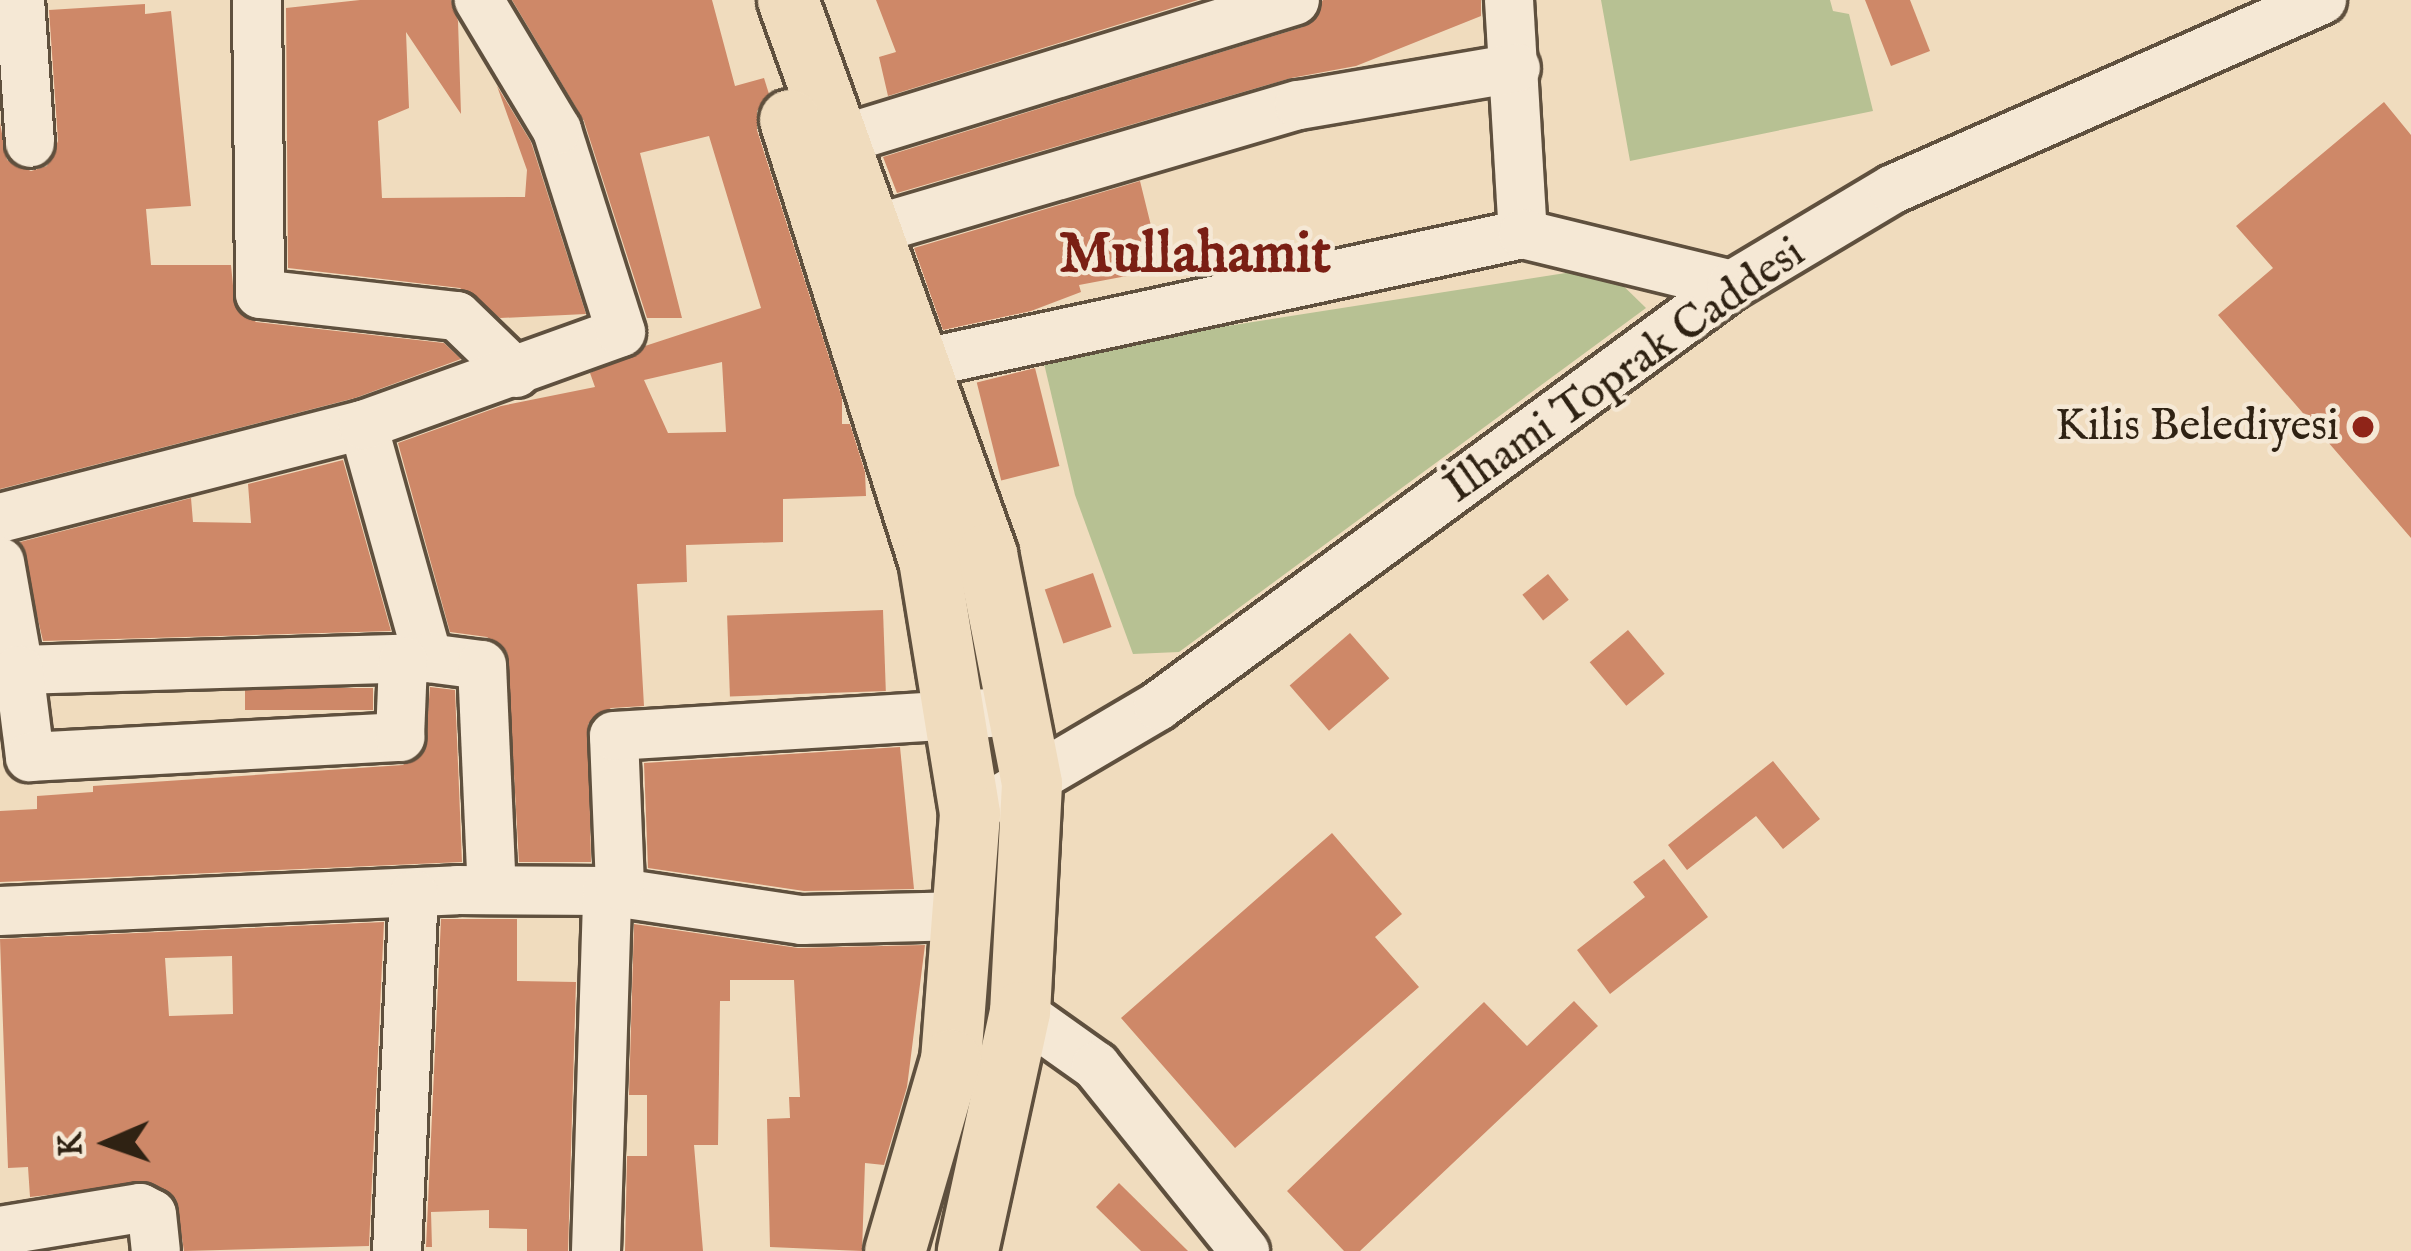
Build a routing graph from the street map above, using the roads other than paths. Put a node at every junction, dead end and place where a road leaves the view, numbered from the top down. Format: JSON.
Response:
{"nodes":[{"id":1,"x":257,"y":0,"type":"edge"},
{"id":2,"x":479,"y":0,"type":"edge"},
{"id":3,"x":1295,"y":0,"type":"edge"},
{"id":4,"x":1509,"y":0,"type":"edge"},
{"id":5,"x":2322,"y":0,"type":"edge"},
{"id":6,"x":784,"y":2,"type":"edge"},
{"id":7,"x":13,"y":5,"type":"edge"},
{"id":8,"x":1516,"y":68,"type":"junction"},
{"id":9,"x":838,"y":141,"type":"junction"},
{"id":10,"x":30,"y":143,"type":"dead end"},
{"id":11,"x":873,"y":230,"type":"junction"},
{"id":12,"x":1523,"y":234,"type":"junction"},
{"id":13,"x":1732,"y":285,"type":"junction"},
{"id":14,"x":920,"y":364,"type":"junction"},
{"id":15,"x":516,"y":373,"type":"junction"},
{"id":16,"x":362,"y":424,"type":"junction"},
{"id":17,"x":0,"y":518,"type":"edge"},
{"id":18,"x":0,"y":562,"type":"edge"},
{"id":19,"x":416,"y":659,"type":"junction"},
{"id":20,"x":19,"y":670,"type":"junction"},
{"id":21,"x":958,"y":710,"type":"junction"},
{"id":22,"x":1019,"y":716,"type":"junction"},
{"id":23,"x":1032,"y":784,"type":"junction"},
{"id":24,"x":970,"y":814,"type":"junction"},
{"id":25,"x":492,"y":890,"type":"junction"},
{"id":26,"x":607,"y":891,"type":"junction"},
{"id":27,"x":414,"y":894,"type":"junction"},
{"id":28,"x":0,"y":911,"type":"edge"},
{"id":29,"x":965,"y":916,"type":"junction"},
{"id":30,"x":1020,"y":1012,"type":"junction"},
{"id":31,"x":0,"y":1231,"type":"edge"},
{"id":32,"x":156,"y":1251,"type":"edge"},
{"id":33,"x":397,"y":1251,"type":"edge"},
{"id":34,"x":596,"y":1251,"type":"edge"},
{"id":35,"x":895,"y":1251,"type":"edge"},
{"id":36,"x":968,"y":1251,"type":"edge"},
{"id":37,"x":1245,"y":1251,"type":"edge"}],
"edges":[{"from":1,"to":15,"type":"street"},
{"from":2,"to":15,"type":"street"},
{"from":3,"to":9,"type":"street"},
{"from":4,"to":8,"type":"street"},
{"from":5,"to":13,"type":"street","name":"İlhami Toprak Caddesi"},
{"from":6,"to":9,"type":"main road"},
{"from":6,"to":21,"type":"main road"},
{"from":7,"to":10,"type":"street"},
{"from":8,"to":11,"type":"street"},
{"from":8,"to":12,"type":"street"},
{"from":9,"to":11,"type":"main road"},
{"from":11,"to":14,"type":"main road"},
{"from":12,"to":13,"type":"street"},
{"from":12,"to":14,"type":"street"},
{"from":13,"to":23,"type":"street","name":"İlhami Toprak Caddesi"},
{"from":14,"to":22,"type":"main road"},
{"from":15,"to":16,"type":"street"},
{"from":16,"to":17,"type":"street"},
{"from":16,"to":19,"type":"street"},
{"from":18,"to":20,"type":"street"},
{"from":19,"to":20,"type":"street"},
{"from":19,"to":20,"type":"street"},
{"from":19,"to":25,"type":"street"},
{"from":21,"to":22,"type":"street"},
{"from":21,"to":24,"type":"main road"},
{"from":21,"to":26,"type":"street"},
{"from":22,"to":23,"type":"main road"},
{"from":23,"to":24,"type":"street","name":"İlhami Toprak Caddesi"},
{"from":23,"to":30,"type":"main road"},
{"from":24,"to":29,"type":"main road"},
{"from":25,"to":26,"type":"street"},
{"from":25,"to":27,"type":"street"},
{"from":26,"to":29,"type":"street"},
{"from":26,"to":34,"type":"street"},
{"from":27,"to":28,"type":"street"},
{"from":27,"to":33,"type":"street"},
{"from":29,"to":35,"type":"main road"},
{"from":30,"to":36,"type":"main road"},
{"from":30,"to":37,"type":"street"},
{"from":31,"to":32,"type":"street"}]}
